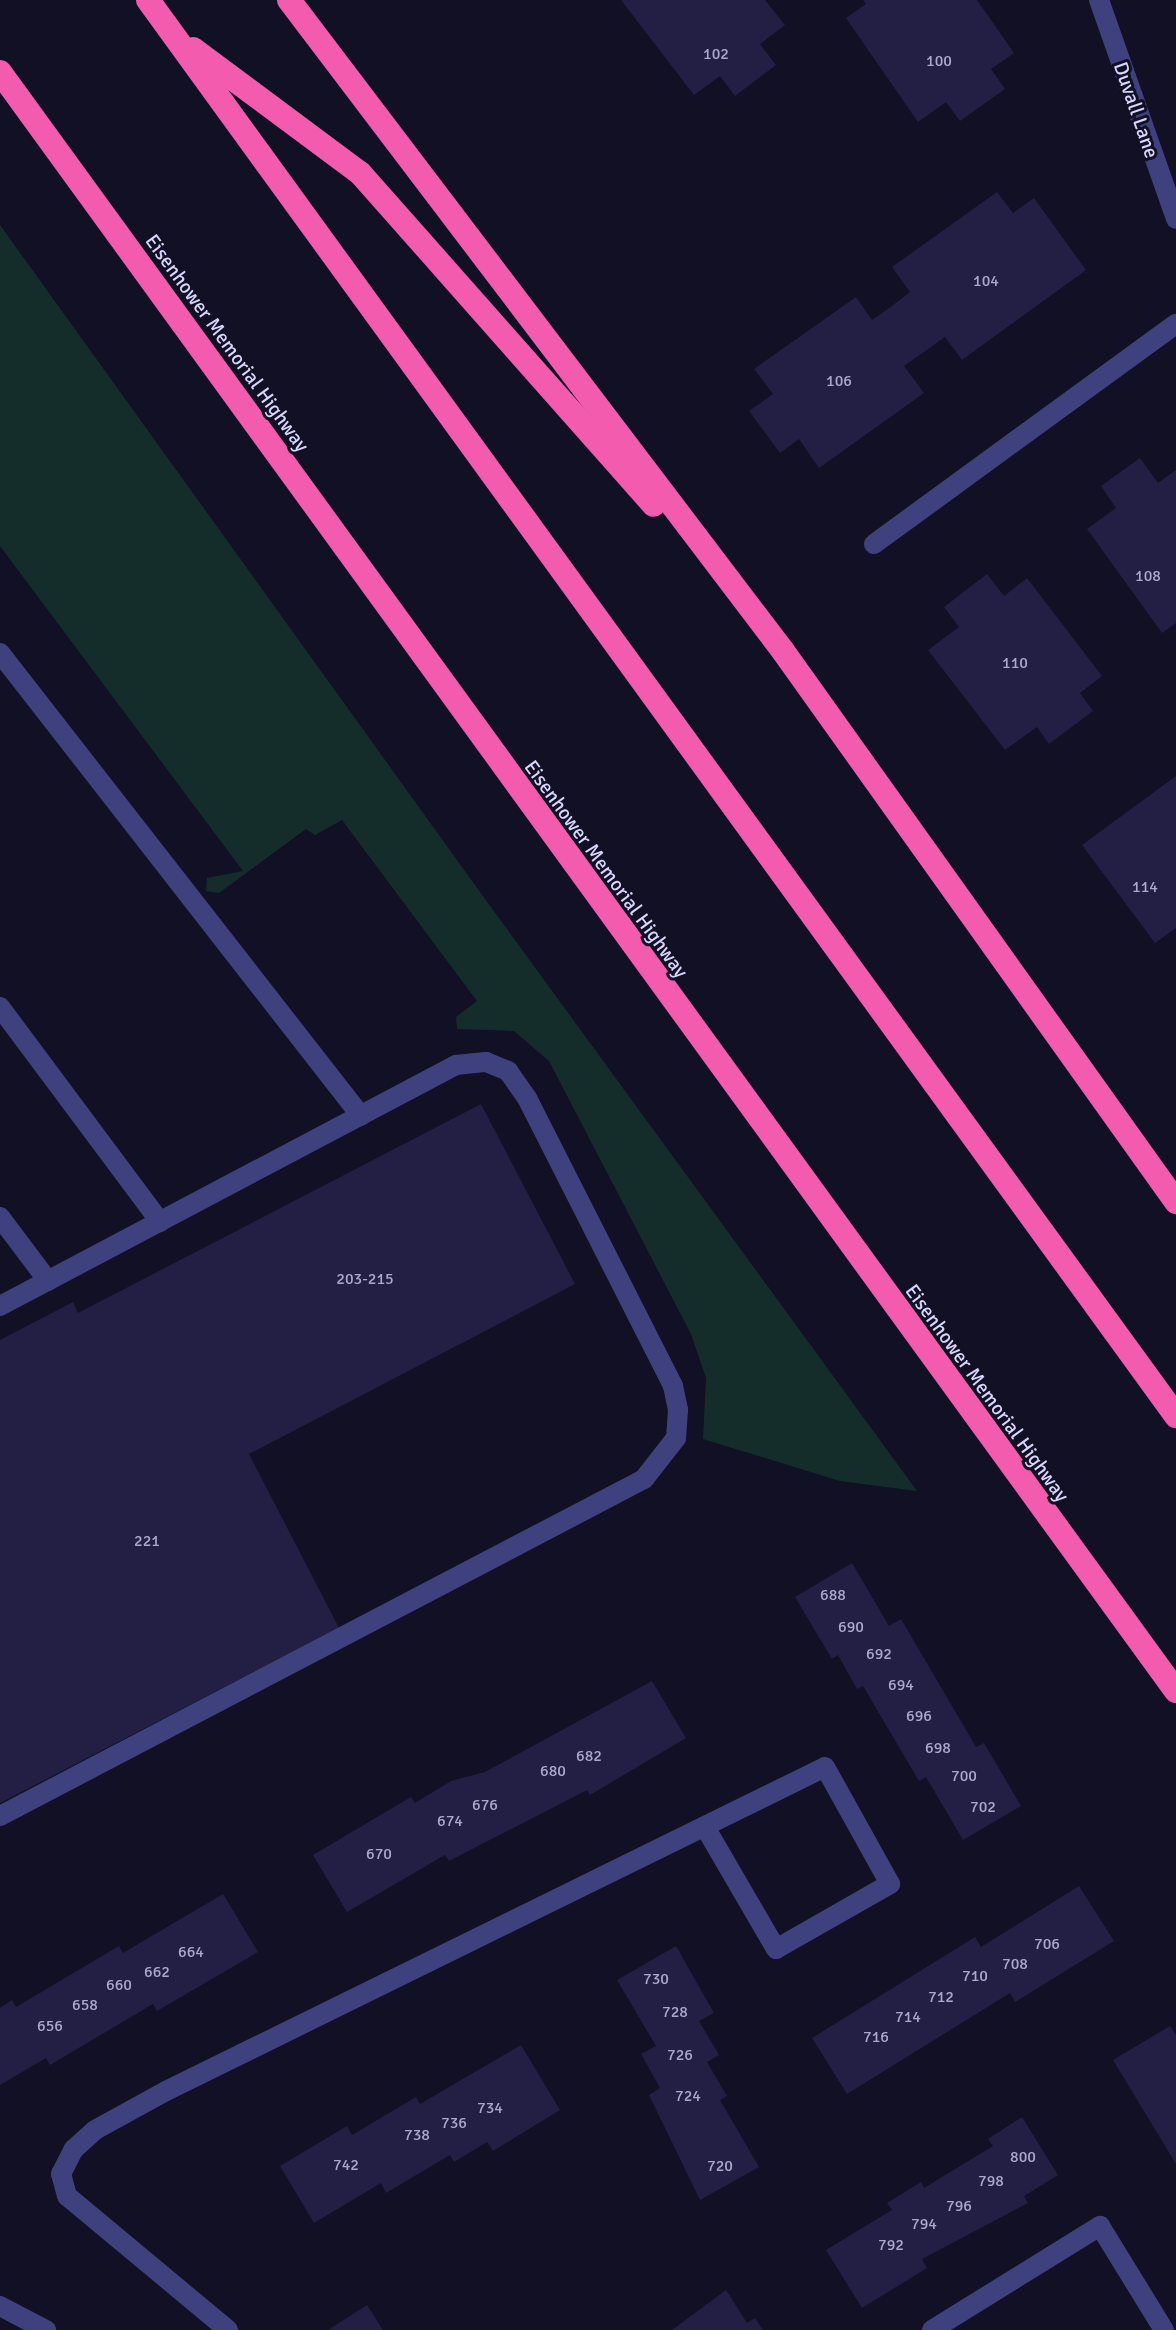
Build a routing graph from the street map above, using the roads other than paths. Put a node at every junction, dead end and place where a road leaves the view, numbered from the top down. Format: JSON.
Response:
{"nodes":[{"id":1,"x":148,"y":0,"type":"edge"},
{"id":2,"x":289,"y":0,"type":"edge"},
{"id":3,"x":1099,"y":0,"type":"edge"},
{"id":4,"x":175,"y":35,"type":"junction"},
{"id":5,"x":0,"y":72,"type":"edge"},
{"id":6,"x":1176,"y":219,"type":"edge"},
{"id":7,"x":1176,"y":324,"type":"edge"},
{"id":8,"x":874,"y":544,"type":"dead end"},
{"id":9,"x":783,"y":651,"type":"junction"},
{"id":10,"x":0,"y":653,"type":"edge"},
{"id":11,"x":0,"y":1007,"type":"edge"},
{"id":12,"x":361,"y":1116,"type":"junction"},
{"id":13,"x":1176,"y":1202,"type":"edge"},
{"id":14,"x":0,"y":1217,"type":"edge"},
{"id":15,"x":160,"y":1222,"type":"junction"},
{"id":16,"x":48,"y":1281,"type":"junction"},
{"id":17,"x":0,"y":1306,"type":"edge"},
{"id":18,"x":1176,"y":1416,"type":"edge"},
{"id":19,"x":1176,"y":1691,"type":"edge"},
{"id":20,"x":0,"y":1816,"type":"edge"},
{"id":21,"x":705,"y":1827,"type":"junction"},
{"id":22,"x":0,"y":2306,"type":"edge"},
{"id":23,"x":46,"y":2330,"type":"edge"},
{"id":24,"x":228,"y":2330,"type":"edge"},
{"id":25,"x":932,"y":2330,"type":"edge"},
{"id":26,"x":1164,"y":2330,"type":"edge"}],
"edges":[{"from":1,"to":4,"type":"highway"},
{"from":2,"to":9,"type":"highway"},
{"from":3,"to":6,"type":"street","name":"Duvall Lane"},
{"from":4,"to":9,"type":"highway"},
{"from":4,"to":18,"type":"highway"},
{"from":5,"to":19,"type":"highway","name":"Eisenhower Memorial Highway"},
{"from":7,"to":8,"type":"street"},
{"from":9,"to":13,"type":"highway"},
{"from":10,"to":12,"type":"street"},
{"from":11,"to":15,"type":"street"},
{"from":12,"to":15,"type":"street"},
{"from":12,"to":20,"type":"street"},
{"from":14,"to":16,"type":"street"},
{"from":15,"to":16,"type":"street"},
{"from":16,"to":17,"type":"street"},
{"from":21,"to":21,"type":"street"},
{"from":21,"to":24,"type":"street"},
{"from":22,"to":23,"type":"street"},
{"from":25,"to":26,"type":"street"}]}
